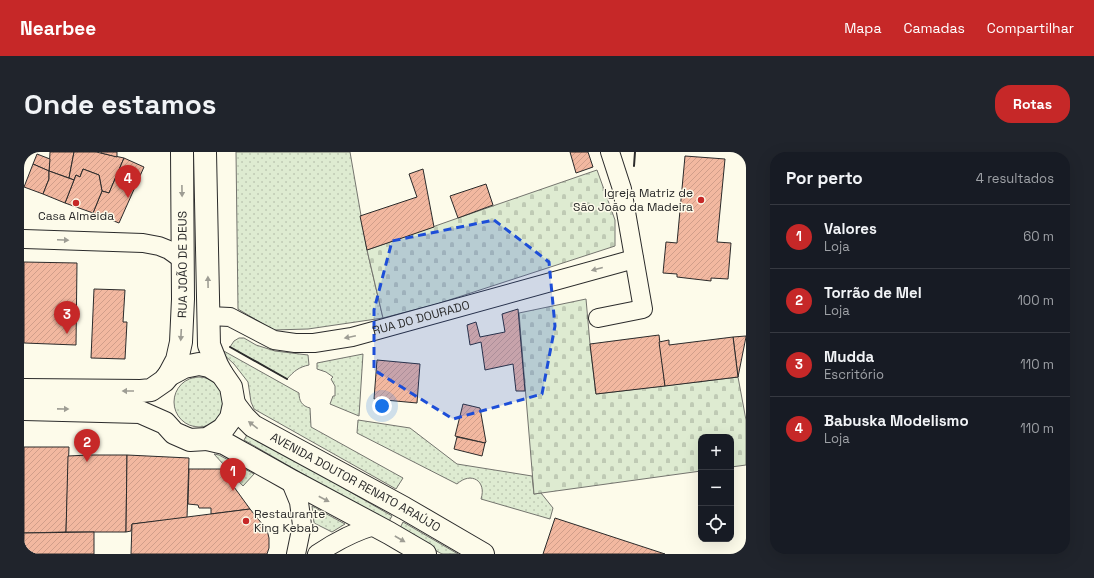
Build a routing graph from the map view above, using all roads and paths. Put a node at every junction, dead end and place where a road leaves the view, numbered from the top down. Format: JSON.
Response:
{"nodes":[{"id":1,"x":182,"y":152,"type":"edge"},
{"id":2,"x":205,"y":152,"type":"edge"},
{"id":3,"x":610,"y":152,"type":"edge"},
{"id":4,"x":24,"y":239,"type":"edge"},
{"id":5,"x":634,"y":259,"type":"junction"},
{"id":6,"x":183,"y":260,"type":"junction"},
{"id":7,"x":209,"y":316,"type":"junction"},
{"id":8,"x":598,"y":318,"type":"dead end"},
{"id":9,"x":222,"y":374,"type":"junction"},
{"id":10,"x":167,"y":378,"type":"junction"},
{"id":11,"x":24,"y":390,"type":"edge"},
{"id":12,"x":234,"y":404,"type":"junction"},
{"id":13,"x":24,"y":409,"type":"edge"},
{"id":14,"x":165,"y":423,"type":"junction"},
{"id":15,"x":207,"y":439,"type":"junction"},
{"id":16,"x":290,"y":480,"type":"junction"},
{"id":17,"x":374,"y":526,"type":"junction"},
{"id":18,"x":296,"y":554,"type":"edge"},
{"id":19,"x":317,"y":554,"type":"edge"},
{"id":20,"x":425,"y":554,"type":"edge"},
{"id":21,"x":483,"y":554,"type":"edge"}],
"edges":[{"from":1,"to":6,"type":"main road","name":"RUA JOÃO DE DEUS","one_way":true},
{"from":7,"to":2,"type":"main road","name":"RUA JOÃO DE DEUS","one_way":true},
{"from":3,"to":5,"type":"street"},
{"from":4,"to":6,"type":"street","one_way":true},
{"from":5,"to":7,"type":"street","name":"RUA DO DOURADO","one_way":true},
{"from":5,"to":8,"type":"street"},
{"from":6,"to":10,"type":"main road","name":"RUA JOÃO DE DEUS","one_way":true},
{"from":7,"to":9,"type":"main road","name":"RUA JOÃO DE DEUS"},
{"from":9,"to":10,"type":"main road"},
{"from":9,"to":12,"type":"main road","name":"AVENIDA DOUTOR RENATO ARAÚJO"},
{"from":10,"to":11,"type":"main road","one_way":true},
{"from":10,"to":14,"type":"main road"},
{"from":12,"to":15,"type":"main road","name":"AVENIDA DOUTOR RENATO ARAÚJO"},
{"from":21,"to":12,"type":"main road","name":"AVENIDA DOUTOR RENATO ARAÚJO","one_way":true},
{"from":13,"to":14,"type":"main road","one_way":true},
{"from":14,"to":15,"type":"main road"},
{"from":15,"to":16,"type":"main road"},
{"from":16,"to":17,"type":"main road","one_way":true},
{"from":16,"to":18,"type":"street"},
{"from":17,"to":19,"type":"street"},
{"from":17,"to":20,"type":"main road","one_way":true}]}
